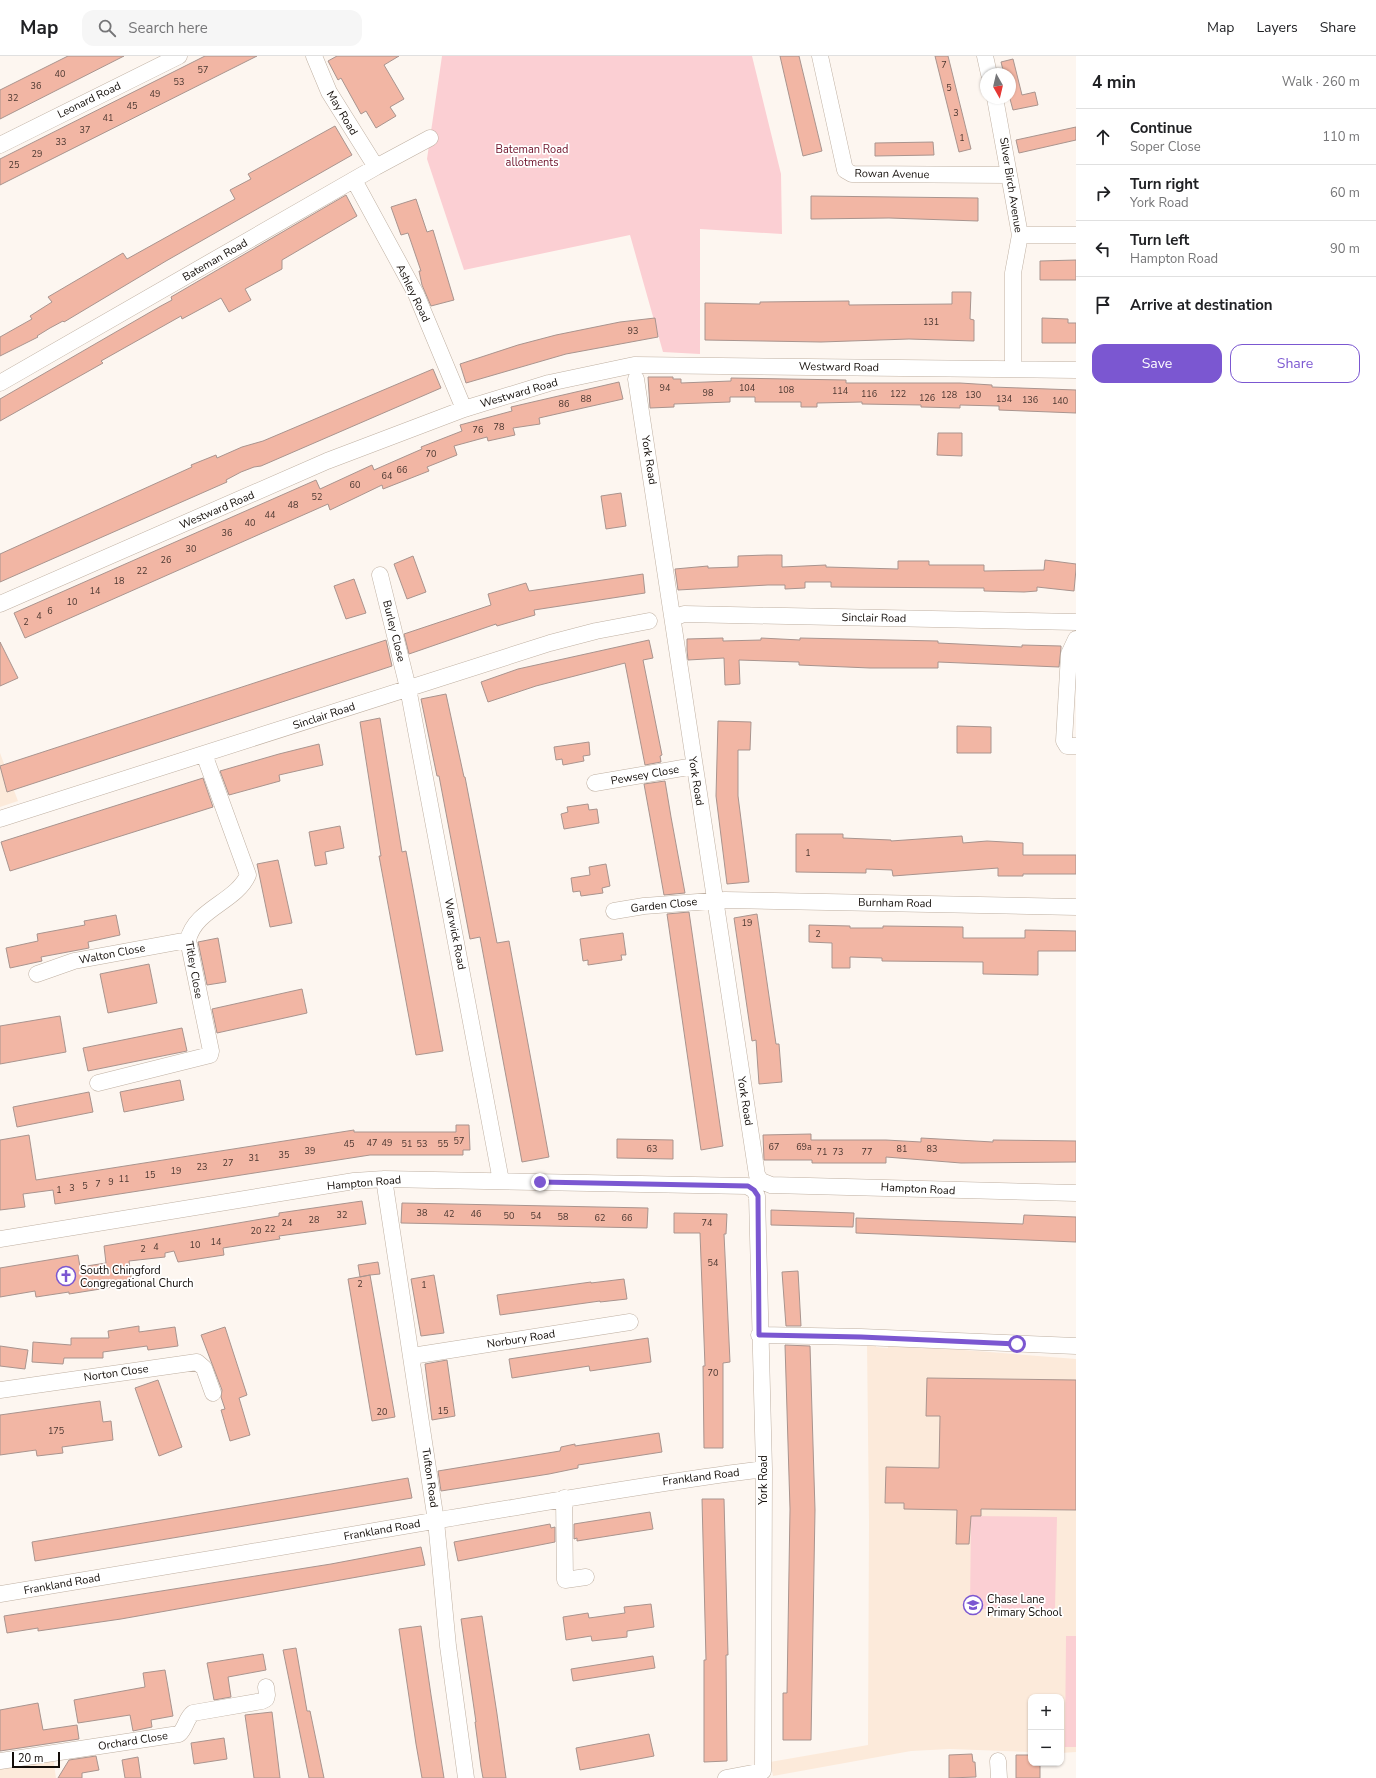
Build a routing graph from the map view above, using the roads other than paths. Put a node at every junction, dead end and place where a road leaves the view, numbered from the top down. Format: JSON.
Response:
{"nodes":[{"id":1,"x":179,"y":56,"type":"edge"},
{"id":2,"x":314,"y":56,"type":"edge"},
{"id":3,"x":820,"y":56,"type":"edge"},
{"id":4,"x":985,"y":56,"type":"edge"},
{"id":5,"x":988,"y":68,"type":"edge"},
{"id":6,"x":995,"y":104,"type":"edge"},
{"id":7,"x":430,"y":138,"type":"dead end"},
{"id":8,"x":0,"y":144,"type":"edge"},
{"id":9,"x":376,"y":167,"type":"junction"},
{"id":10,"x":1009,"y":175,"type":"junction"},
{"id":11,"x":354,"y":180,"type":"junction"},
{"id":12,"x":1020,"y":236,"type":"junction"},
{"id":13,"x":1076,"y":236,"type":"edge"},
{"id":14,"x":1013,"y":368,"type":"junction"},
{"id":15,"x":1076,"y":370,"type":"edge"},
{"id":16,"x":636,"y":379,"type":"dead end"},
{"id":17,"x":0,"y":383,"type":"edge"},
{"id":18,"x":464,"y":409,"type":"junction"},
{"id":19,"x":380,"y":575,"type":"dead end"},
{"id":20,"x":0,"y":604,"type":"edge"},
{"id":21,"x":673,"y":618,"type":"junction"},
{"id":22,"x":649,"y":621,"type":"dead end"},
{"id":23,"x":1076,"y":622,"type":"edge"},
{"id":24,"x":1076,"y":639,"type":"edge"},
{"id":25,"x":408,"y":688,"type":"junction"},
{"id":26,"x":1076,"y":746,"type":"edge"},
{"id":27,"x":204,"y":754,"type":"junction"},
{"id":28,"x":694,"y":766,"type":"junction"},
{"id":29,"x":595,"y":783,"type":"dead end"},
{"id":30,"x":0,"y":819,"type":"edge"},
{"id":31,"x":715,"y":900,"type":"junction"},
{"id":32,"x":1076,"y":907,"type":"edge"},
{"id":33,"x":614,"y":911,"type":"dead end"},
{"id":34,"x":188,"y":940,"type":"junction"},
{"id":35,"x":37,"y":974,"type":"dead end"},
{"id":36,"x":98,"y":1082,"type":"dead end"},
{"id":37,"x":384,"y":1179,"type":"junction"},
{"id":38,"x":501,"y":1181,"type":"junction"},
{"id":39,"x":757,"y":1186,"type":"junction"},
{"id":40,"x":1076,"y":1192,"type":"edge"},
{"id":41,"x":0,"y":1239,"type":"edge"},
{"id":42,"x":630,"y":1322,"type":"dead end"},
{"id":43,"x":759,"y":1335,"type":"junction"},
{"id":44,"x":1076,"y":1346,"type":"edge"},
{"id":45,"x":412,"y":1356,"type":"junction"},
{"id":46,"x":0,"y":1390,"type":"edge"},
{"id":47,"x":213,"y":1394,"type":"dead end"},
{"id":48,"x":764,"y":1469,"type":"junction"},
{"id":49,"x":564,"y":1498,"type":"junction"},
{"id":50,"x":436,"y":1521,"type":"junction"},
{"id":51,"x":586,"y":1577,"type":"dead end"},
{"id":52,"x":0,"y":1594,"type":"edge"},
{"id":53,"x":266,"y":1687,"type":"dead end"},
{"id":54,"x":0,"y":1761,"type":"edge"},
{"id":55,"x":998,"y":1761,"type":"dead end"},
{"id":56,"x":466,"y":1778,"type":"edge"},
{"id":57,"x":726,"y":1778,"type":"edge"},
{"id":58,"x":999,"y":1778,"type":"edge"}],
"edges":[{"from":1,"to":8,"type":"street","name":"Leonard Road"},
{"from":2,"to":9,"type":"street","name":"May Road"},
{"from":3,"to":10,"type":"street","name":"Rowan Avenue"},
{"from":4,"to":5,"type":"street"},
{"from":6,"to":10,"type":"street","name":"Silver Birch Avenue"},
{"from":7,"to":9,"type":"street","name":"Bateman Road"},
{"from":9,"to":11,"type":"street","name":"Bateman Road"},
{"from":10,"to":12,"type":"street","name":"Silver Birch Avenue"},
{"from":11,"to":17,"type":"street","name":"Bateman Road"},
{"from":11,"to":18,"type":"street","name":"Ashley Road"},
{"from":12,"to":13,"type":"street"},
{"from":12,"to":14,"type":"street","name":"Silver Birch Avenue"},
{"from":14,"to":15,"type":"street","name":"Westward Road"},
{"from":14,"to":18,"type":"street","name":"Westward Road"},
{"from":16,"to":21,"type":"street","name":"York Road"},
{"from":18,"to":20,"type":"street","name":"Westward Road"},
{"from":19,"to":25,"type":"street","name":"Burley Close"},
{"from":21,"to":23,"type":"street","name":"Sinclair Road"},
{"from":21,"to":28,"type":"street","name":"York Road"},
{"from":22,"to":25,"type":"street","name":"Sinclair Road"},
{"from":24,"to":26,"type":"street"},
{"from":25,"to":27,"type":"street","name":"Sinclair Road"},
{"from":25,"to":38,"type":"street","name":"Warwick Road"},
{"from":27,"to":30,"type":"street","name":"Sinclair Road"},
{"from":27,"to":34,"type":"street","name":"Titley Close"},
{"from":28,"to":29,"type":"street","name":"Pewsey Close"},
{"from":28,"to":31,"type":"street","name":"York Road"},
{"from":31,"to":32,"type":"street","name":"Burnham Road"},
{"from":31,"to":33,"type":"street","name":"Garden Close"},
{"from":31,"to":39,"type":"street","name":"York Road"},
{"from":34,"to":35,"type":"street","name":"Walton Close"},
{"from":34,"to":36,"type":"street","name":"Titley Close"},
{"from":37,"to":38,"type":"street","name":"Hampton Road"},
{"from":37,"to":41,"type":"street","name":"Hampton Road"},
{"from":37,"to":45,"type":"street","name":"Tufton Road"},
{"from":38,"to":39,"type":"street","name":"Hampton Road"},
{"from":39,"to":40,"type":"street","name":"Hampton Road"},
{"from":39,"to":43,"type":"street","name":"York Road"},
{"from":42,"to":45,"type":"street","name":"Norbury Road"},
{"from":43,"to":44,"type":"street"},
{"from":43,"to":48,"type":"street","name":"York Road"},
{"from":45,"to":50,"type":"street","name":"Tufton Road"},
{"from":46,"to":47,"type":"street","name":"Norton Close"},
{"from":48,"to":49,"type":"street","name":"Frankland Road"},
{"from":48,"to":57,"type":"street","name":"York Road"},
{"from":49,"to":50,"type":"street","name":"Frankland Road"},
{"from":49,"to":51,"type":"street"},
{"from":50,"to":52,"type":"street","name":"Frankland Road"},
{"from":50,"to":56,"type":"street","name":"Tufton Road"},
{"from":53,"to":54,"type":"street","name":"Orchard Close"},
{"from":55,"to":58,"type":"street"}]}
